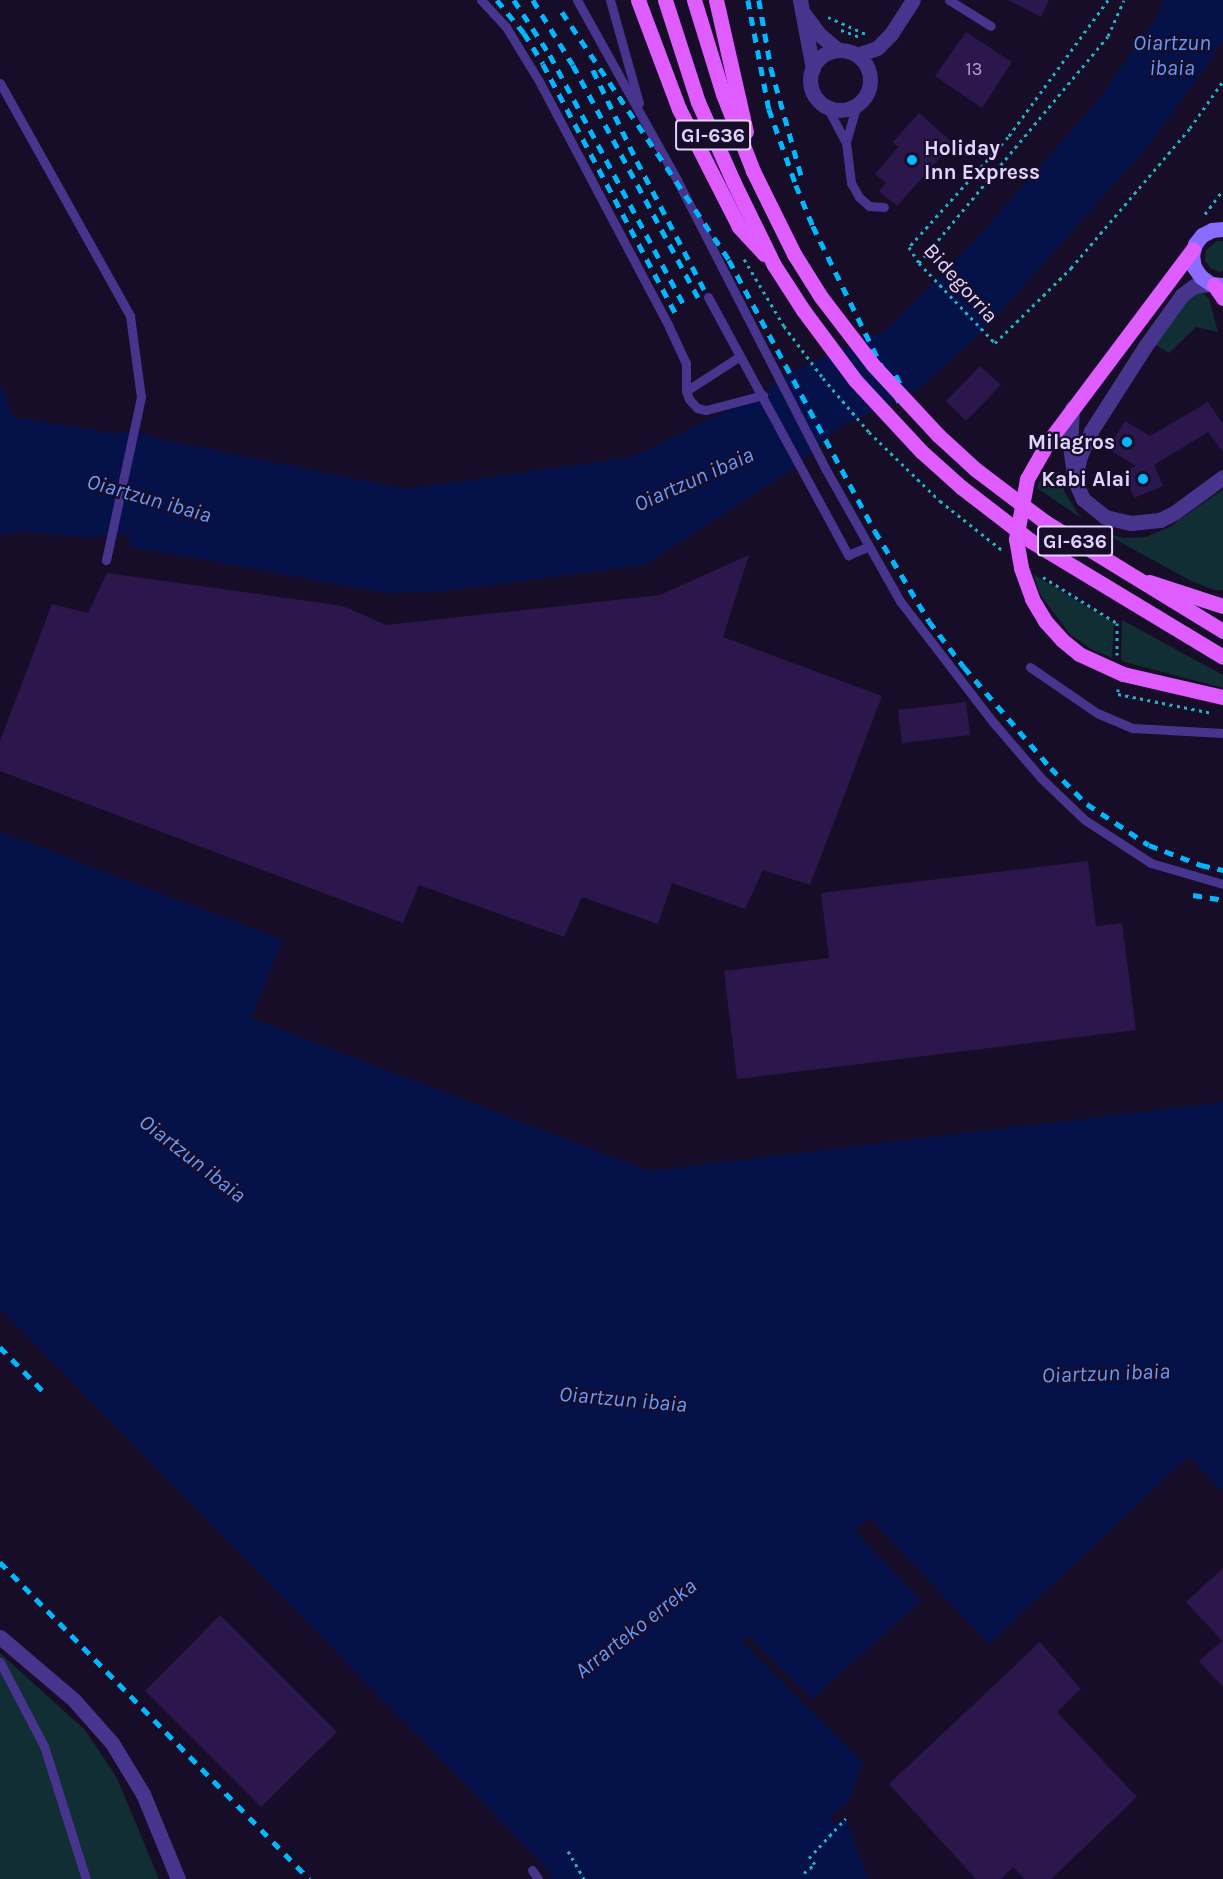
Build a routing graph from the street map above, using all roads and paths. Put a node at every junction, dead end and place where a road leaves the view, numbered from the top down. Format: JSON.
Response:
{"nodes":[{"id":1,"x":481,"y":0,"type":"edge"},
{"id":2,"x":577,"y":0,"type":"edge"},
{"id":3,"x":610,"y":0,"type":"edge"},
{"id":4,"x":638,"y":0,"type":"edge"},
{"id":5,"x":665,"y":0,"type":"edge"},
{"id":6,"x":694,"y":0,"type":"edge"},
{"id":7,"x":716,"y":0,"type":"edge"},
{"id":8,"x":913,"y":0,"type":"edge"},
{"id":9,"x":950,"y":0,"type":"edge"},
{"id":10,"x":1108,"y":0,"type":"edge"},
{"id":11,"x":1124,"y":0,"type":"edge"},
{"id":12,"x":800,"y":4,"type":"edge"},
{"id":13,"x":827,"y":16,"type":"dead end"},
{"id":14,"x":991,"y":26,"type":"dead end"},
{"id":15,"x":875,"y":43,"type":"junction"},
{"id":16,"x":838,"y":50,"type":"junction"},
{"id":17,"x":857,"y":55,"type":"junction"},
{"id":18,"x":813,"y":69,"type":"junction"},
{"id":19,"x":870,"y":80,"type":"junction"},
{"id":20,"x":1223,"y":81,"type":"edge"},
{"id":21,"x":0,"y":83,"type":"edge"},
{"id":22,"x":856,"y":105,"type":"junction"},
{"id":23,"x":827,"y":107,"type":"junction"},
{"id":24,"x":644,"y":119,"type":"junction"},
{"id":25,"x":846,"y":142,"type":"junction"},
{"id":26,"x":753,"y":171,"type":"junction"},
{"id":27,"x":884,"y":207,"type":"dead end"},
{"id":28,"x":1219,"y":227,"type":"edge"},
{"id":29,"x":1193,"y":249,"type":"junction"},
{"id":30,"x":919,"y":263,"type":"junction"},
{"id":31,"x":774,"y":265,"type":"junction"},
{"id":32,"x":1218,"y":288,"type":"edge"},
{"id":33,"x":708,"y":297,"type":"dead end"},
{"id":34,"x":784,"y":326,"type":"dead end"},
{"id":35,"x":740,"y":356,"type":"junction"},
{"id":36,"x":686,"y":391,"type":"junction"},
{"id":37,"x":764,"y":396,"type":"junction"},
{"id":38,"x":1072,"y":408,"type":"junction"},
{"id":39,"x":1223,"y":477,"type":"edge"},
{"id":40,"x":1075,"y":482,"type":"junction"},
{"id":41,"x":867,"y":547,"type":"junction"},
{"id":42,"x":1012,"y":556,"type":"dead end"},
{"id":43,"x":106,"y":560,"type":"dead end"},
{"id":44,"x":1128,"y":575,"type":"junction"},
{"id":45,"x":1042,"y":576,"type":"dead end"},
{"id":46,"x":1223,"y":606,"type":"edge"},
{"id":47,"x":1223,"y":631,"type":"edge"},
{"id":48,"x":1223,"y":657,"type":"edge"},
{"id":49,"x":1117,"y":658,"type":"dead end"},
{"id":50,"x":1030,"y":668,"type":"dead end"},
{"id":51,"x":1118,"y":682,"type":"dead end"},
{"id":52,"x":1223,"y":697,"type":"edge"},
{"id":53,"x":1223,"y":715,"type":"edge"},
{"id":54,"x":1223,"y":733,"type":"edge"},
{"id":55,"x":1223,"y":884,"type":"edge"},
{"id":56,"x":0,"y":1637,"type":"edge"},
{"id":57,"x":0,"y":1662,"type":"edge"},
{"id":58,"x":846,"y":1818,"type":"dead end"},
{"id":59,"x":568,"y":1851,"type":"dead end"},
{"id":60,"x":532,"y":1870,"type":"dead end"},
{"id":61,"x":804,"y":1873,"type":"dead end"},
{"id":62,"x":86,"y":1879,"type":"edge"},
{"id":63,"x":178,"y":1879,"type":"edge"},
{"id":64,"x":538,"y":1879,"type":"edge"},
{"id":65,"x":584,"y":1879,"type":"edge"}],
"edges":[{"from":1,"to":36,"type":"lane"},
{"from":2,"to":24,"type":"lane"},
{"from":3,"to":24,"type":"lane"},
{"from":4,"to":31,"type":"main road"},
{"from":5,"to":31,"type":"main road","number":"GI-636"},
{"from":6,"to":26,"type":"main road","number":"GI-636"},
{"from":7,"to":26,"type":"main road"},
{"from":8,"to":15,"type":"street"},
{"from":9,"to":14,"type":"lane"},
{"from":10,"to":30,"type":"path","name":"Bidegorria"},
{"from":11,"to":30,"type":"path"},
{"from":12,"to":16,"type":"street"},
{"from":12,"to":18,"type":"street"},
{"from":13,"to":15,"type":"path"},
{"from":15,"to":17,"type":"street"},
{"from":15,"to":19,"type":"street"},
{"from":16,"to":17,"type":"street"},
{"from":16,"to":18,"type":"street"},
{"from":17,"to":19,"type":"street"},
{"from":18,"to":23,"type":"street"},
{"from":19,"to":22,"type":"street"},
{"from":20,"to":30,"type":"path","name":"Bidegorria"},
{"from":21,"to":43,"type":"lane"},
{"from":22,"to":23,"type":"street"},
{"from":22,"to":25,"type":"lane"},
{"from":23,"to":25,"type":"lane"},
{"from":24,"to":41,"type":"lane"},
{"from":25,"to":27,"type":"lane"},
{"from":26,"to":44,"type":"main road","number":"GI-636","bridge":true},
{"from":28,"to":29,"type":"main road"},
{"from":29,"to":32,"type":"main road"},
{"from":29,"to":38,"type":"main road"},
{"from":31,"to":48,"type":"main road","number":"GI-636"},
{"from":32,"to":40,"type":"street"},
{"from":33,"to":35,"type":"lane"},
{"from":34,"to":42,"type":"path"},
{"from":35,"to":36,"type":"lane"},
{"from":35,"to":37,"type":"lane"},
{"from":36,"to":37,"type":"lane"},
{"from":37,"to":41,"type":"lane"},
{"from":38,"to":40,"type":"street"},
{"from":38,"to":52,"type":"main road","bridge":true},
{"from":39,"to":40,"type":"street"},
{"from":41,"to":55,"type":"lane"},
{"from":44,"to":46,"type":"main road"},
{"from":44,"to":47,"type":"main road","number":"GI-636"},
{"from":45,"to":49,"type":"path"},
{"from":50,"to":54,"type":"lane"},
{"from":51,"to":53,"type":"path"},
{"from":56,"to":63,"type":"street"},
{"from":57,"to":62,"type":"lane"},
{"from":58,"to":61,"type":"path"},
{"from":59,"to":65,"type":"path"},
{"from":60,"to":64,"type":"lane"}]}
